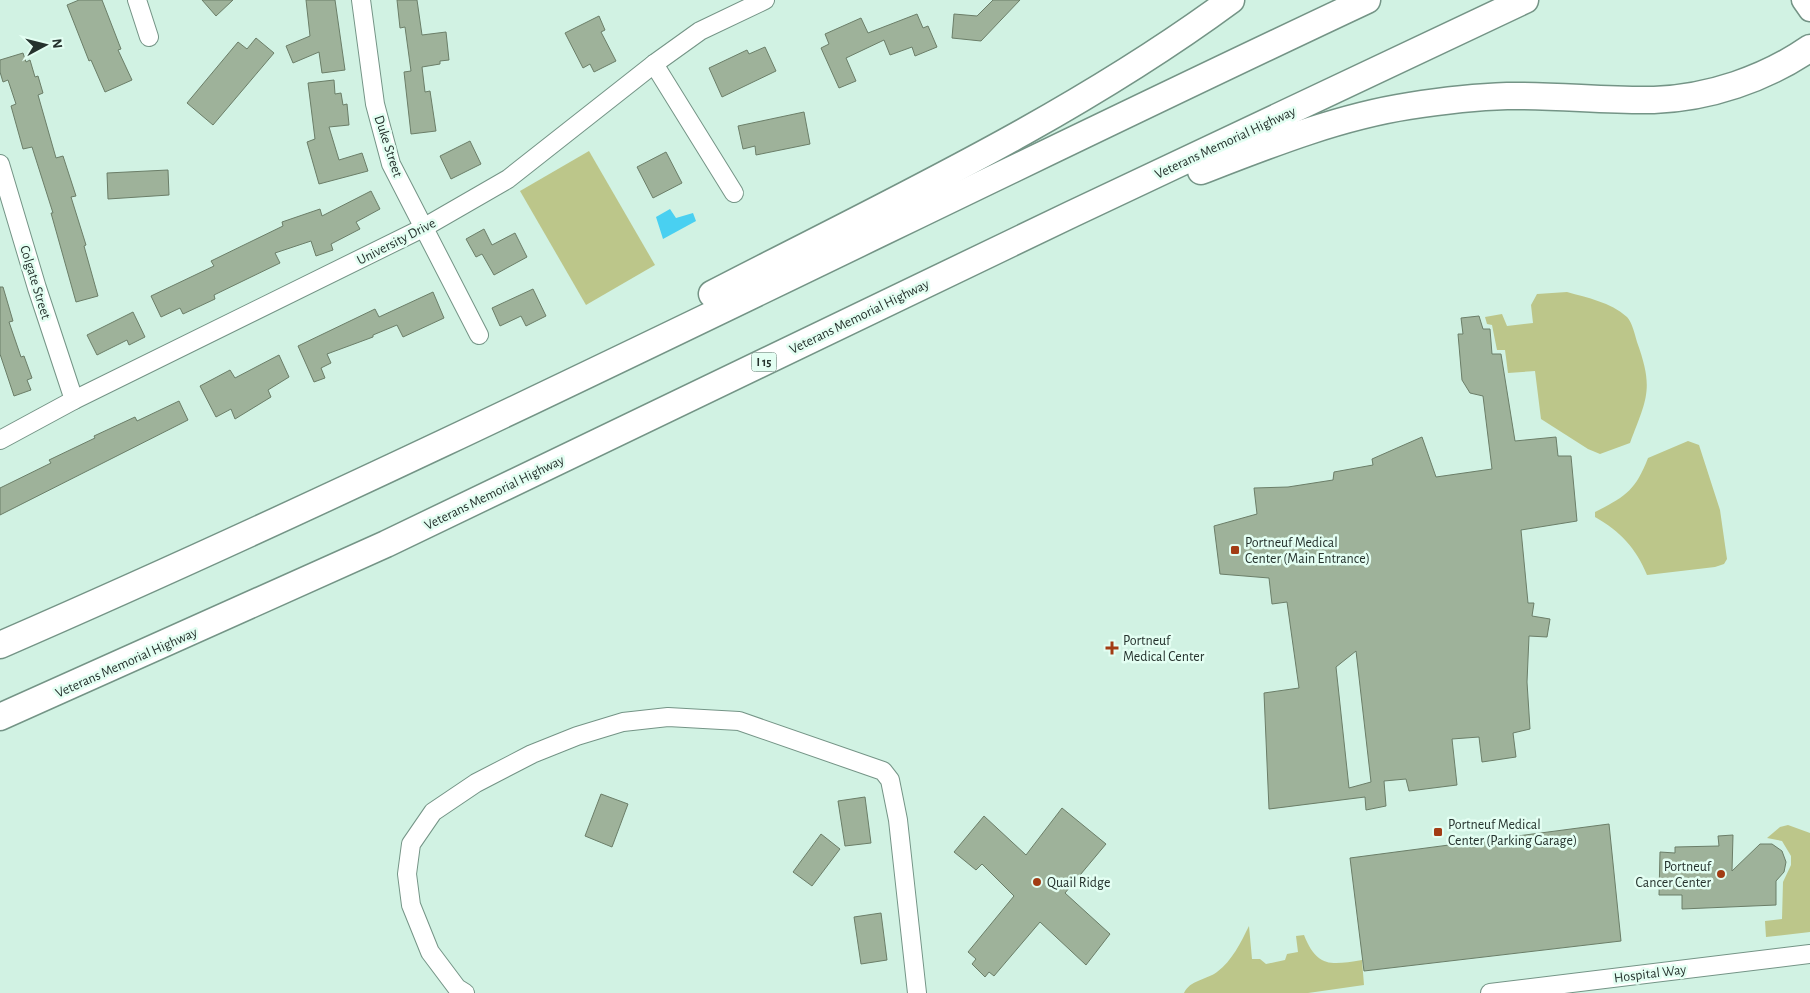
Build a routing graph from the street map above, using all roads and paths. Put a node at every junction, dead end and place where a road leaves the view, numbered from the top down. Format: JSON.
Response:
{"nodes":[{"id":1,"x":137,"y":0,"type":"edge"},
{"id":2,"x":361,"y":0,"type":"edge"},
{"id":3,"x":765,"y":0,"type":"edge"},
{"id":4,"x":1230,"y":0,"type":"edge"},
{"id":5,"x":1367,"y":0,"type":"edge"},
{"id":6,"x":1526,"y":0,"type":"edge"},
{"id":7,"x":1802,"y":0,"type":"edge"},
{"id":8,"x":1810,"y":10,"type":"edge"},
{"id":9,"x":149,"y":37,"type":"dead end"},
{"id":10,"x":1810,"y":48,"type":"edge"},
{"id":11,"x":654,"y":64,"type":"junction"},
{"id":12,"x":0,"y":164,"type":"edge"},
{"id":13,"x":734,"y":193,"type":"dead end"},
{"id":14,"x":1072,"y":214,"type":"junction"},
{"id":15,"x":423,"y":228,"type":"junction"},
{"id":16,"x":479,"y":335,"type":"dead end"},
{"id":17,"x":578,"y":379,"type":"junction"},
{"id":18,"x":74,"y":400,"type":"junction"},
{"id":19,"x":0,"y":440,"type":"edge"},
{"id":20,"x":0,"y":645,"type":"edge"},
{"id":21,"x":0,"y":717,"type":"edge"},
{"id":22,"x":1810,"y":954,"type":"edge"},
{"id":23,"x":465,"y":993,"type":"edge"},
{"id":24,"x":917,"y":993,"type":"edge"},
{"id":25,"x":1490,"y":993,"type":"edge"}],
"edges":[{"from":1,"to":9,"type":"street"},
{"from":2,"to":15,"type":"street","name":"Duke Street"},
{"from":3,"to":11,"type":"street","name":"University Drive"},
{"from":4,"to":17,"type":"highway"},
{"from":5,"to":17,"type":"highway"},
{"from":6,"to":14,"type":"highway","name":"Veterans Memorial Highway","number":"I 15"},
{"from":7,"to":8,"type":"main road"},
{"from":10,"to":14,"type":"highway"},
{"from":11,"to":13,"type":"street"},
{"from":11,"to":15,"type":"street","name":"University Drive"},
{"from":12,"to":18,"type":"street","name":"Colgate Street"},
{"from":14,"to":21,"type":"highway","name":"Veterans Memorial Highway","number":"I 15"},
{"from":15,"to":16,"type":"street","name":"Duke Street"},
{"from":15,"to":18,"type":"street","name":"University Drive"},
{"from":17,"to":20,"type":"highway"},
{"from":18,"to":19,"type":"street","name":"University Drive"},
{"from":22,"to":25,"type":"street","name":"Hospital Way"},
{"from":23,"to":24,"type":"street"}]}
